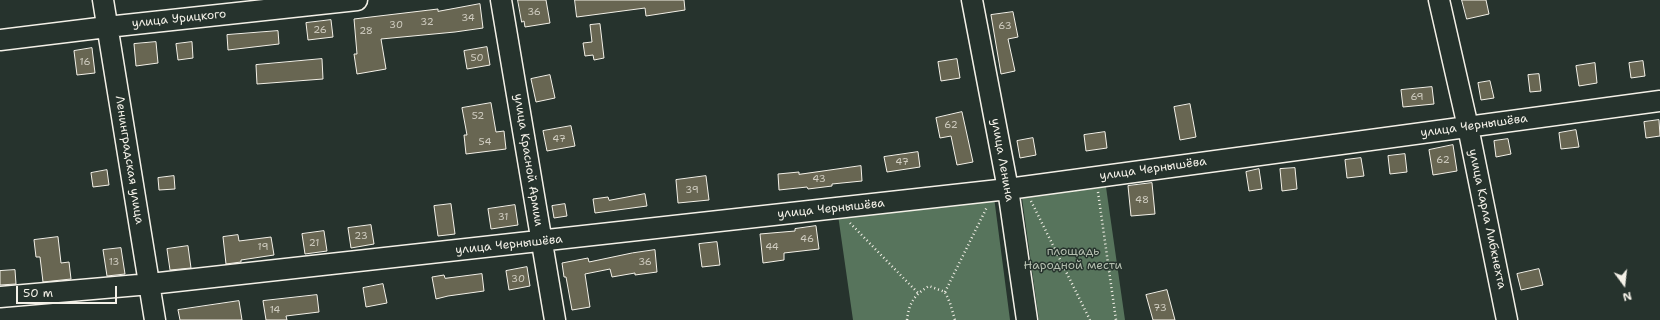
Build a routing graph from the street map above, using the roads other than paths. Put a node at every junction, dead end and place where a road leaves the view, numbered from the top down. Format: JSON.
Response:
{"nodes":[{"id":1,"x":103,"y":0,"type":"edge"},
{"id":2,"x":357,"y":0,"type":"edge"},
{"id":3,"x":501,"y":0,"type":"edge"},
{"id":4,"x":972,"y":0,"type":"edge"},
{"id":5,"x":1439,"y":0,"type":"edge"},
{"id":6,"x":107,"y":27,"type":"junction"},
{"id":7,"x":0,"y":40,"type":"edge"},
{"id":8,"x":1660,"y":101,"type":"edge"},
{"id":9,"x":1468,"y":128,"type":"junction"},
{"id":10,"x":1009,"y":188,"type":"junction"},
{"id":11,"x":541,"y":242,"type":"junction"},
{"id":12,"x":150,"y":284,"type":"junction"},
{"id":13,"x":0,"y":297,"type":"edge"},
{"id":14,"x":155,"y":320,"type":"edge"},
{"id":15,"x":555,"y":320,"type":"edge"},
{"id":16,"x":1027,"y":320,"type":"edge"},
{"id":17,"x":1507,"y":320,"type":"edge"}],
"edges":[{"from":1,"to":6,"type":"street","name":"Ленинградская улица"},
{"from":2,"to":6,"type":"street","name":"улица Урицкого"},
{"from":3,"to":11,"type":"street","name":"улица Красной Армии"},
{"from":4,"to":10,"type":"street","name":"улица Ленина"},
{"from":5,"to":9,"type":"street","name":"улица Карла Либкнехта"},
{"from":6,"to":7,"type":"street","name":"улица Урицкого"},
{"from":6,"to":12,"type":"street","name":"Ленинградская улица"},
{"from":8,"to":9,"type":"street","name":"улица Чернышёва"},
{"from":9,"to":10,"type":"street","name":"улица Чернышёва"},
{"from":9,"to":17,"type":"street","name":"улица Карла Либкнехта"},
{"from":10,"to":11,"type":"street","name":"улица Чернышёва"},
{"from":10,"to":16,"type":"street","name":"улица Ленина"},
{"from":11,"to":12,"type":"street","name":"улица Чернышёва"},
{"from":11,"to":15,"type":"street","name":"улица Красной Армии"},
{"from":12,"to":13,"type":"street","name":"улица Чернышёва"},
{"from":12,"to":14,"type":"street","name":"Ленинградская улица"}]}
